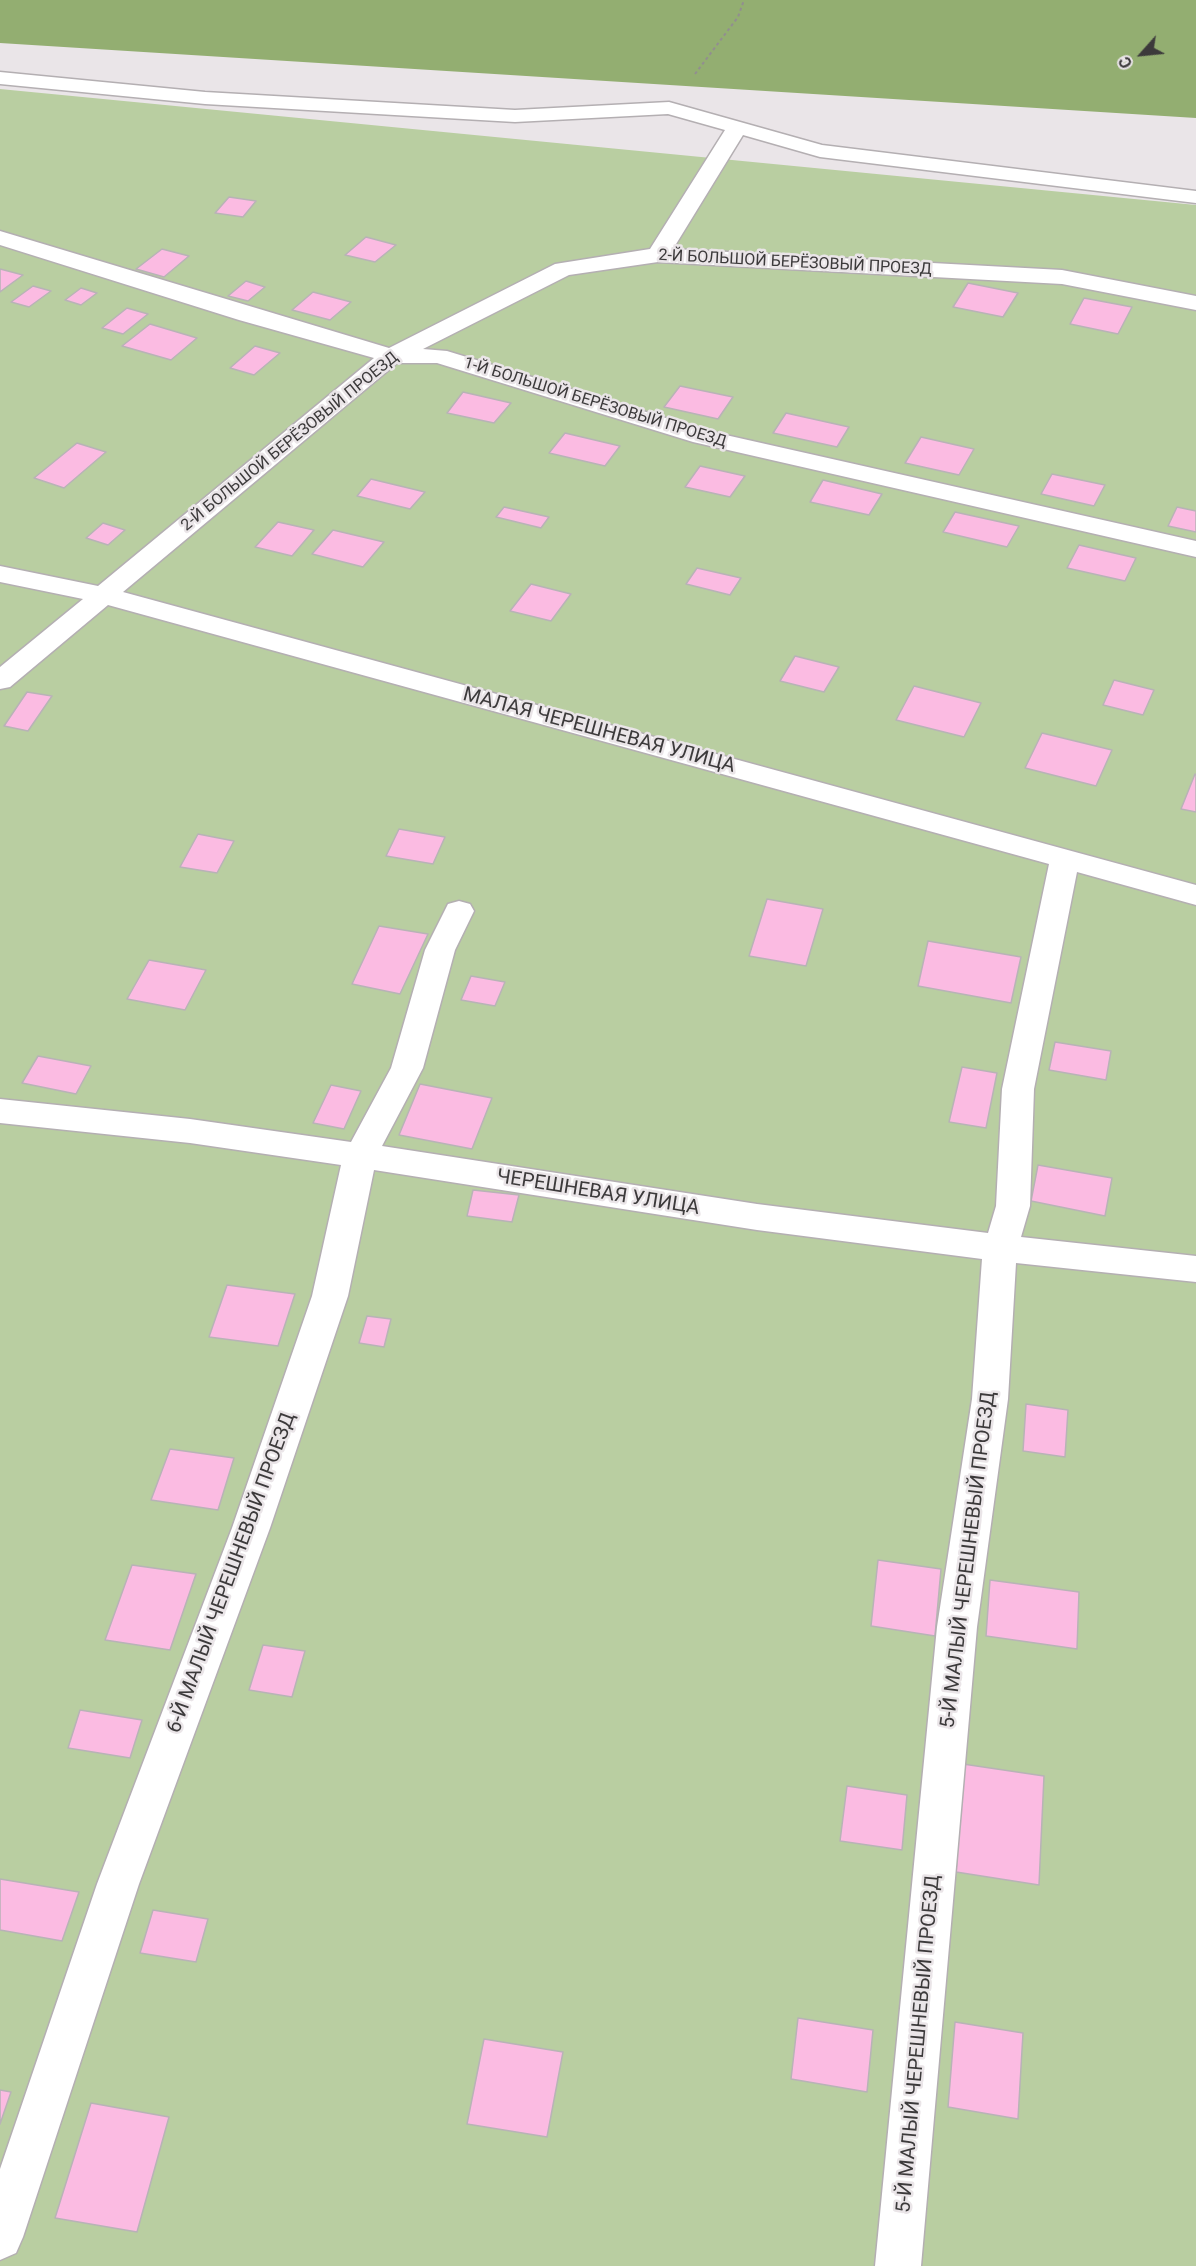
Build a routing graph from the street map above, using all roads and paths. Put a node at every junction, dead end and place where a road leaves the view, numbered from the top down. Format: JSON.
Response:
{"nodes":[{"id":1,"x":744,"y":0,"type":"edge"},
{"id":2,"x":0,"y":78,"type":"edge"},
{"id":3,"x":669,"y":108,"type":"junction"},
{"id":4,"x":737,"y":128,"type":"junction"},
{"id":5,"x":1196,"y":197,"type":"edge"},
{"id":6,"x":0,"y":238,"type":"edge"},
{"id":7,"x":658,"y":255,"type":"junction"},
{"id":8,"x":1196,"y":303,"type":"edge"},
{"id":9,"x":391,"y":356,"type":"junction"},
{"id":10,"x":1196,"y":549,"type":"edge"},
{"id":11,"x":0,"y":574,"type":"edge"},
{"id":12,"x":102,"y":595,"type":"junction"},
{"id":13,"x":0,"y":681,"type":"edge"},
{"id":14,"x":1065,"y":859,"type":"junction"},
{"id":15,"x":1196,"y":895,"type":"edge"},
{"id":16,"x":459,"y":911,"type":"dead end"},
{"id":17,"x":0,"y":1111,"type":"edge"},
{"id":18,"x":360,"y":1156,"type":"junction"},
{"id":19,"x":1000,"y":1248,"type":"junction"},
{"id":20,"x":1196,"y":1269,"type":"edge"},
{"id":21,"x":0,"y":2237,"type":"edge"},
{"id":22,"x":898,"y":2266,"type":"edge"}],
"edges":[{"from":1,"to":3,"type":"path"},
{"from":2,"to":3,"type":"lane"},
{"from":3,"to":4,"type":"lane"},
{"from":4,"to":5,"type":"lane"},
{"from":4,"to":7,"type":"lane"},
{"from":6,"to":9,"type":"lane","name":"1-Й БОЛЬШОЙ БЕРЁЗОВЫЙ ПРОЕЗД"},
{"from":7,"to":8,"type":"lane","name":"2-Й БОЛЬШОЙ БЕРЁЗОВЫЙ ПРОЕЗД"},
{"from":7,"to":9,"type":"lane","name":"2-Й БОЛЬШОЙ БЕРЁЗОВЫЙ ПРОЕЗД"},
{"from":9,"to":10,"type":"lane","name":"1-Й БОЛЬШОЙ БЕРЁЗОВЫЙ ПРОЕЗД"},
{"from":9,"to":12,"type":"lane","name":"2-Й БОЛЬШОЙ БЕРЁЗОВЫЙ ПРОЕЗД"},
{"from":11,"to":12,"type":"lane","name":"МАЛАЯ ЧЕРЕШНЕВАЯ УЛИЦА"},
{"from":12,"to":13,"type":"lane","name":"2-Й БОЛЬШОЙ БЕРЁЗОВЫЙ ПРОЕЗД"},
{"from":12,"to":14,"type":"lane","name":"МАЛАЯ ЧЕРЕШНЕВАЯ УЛИЦА"},
{"from":14,"to":15,"type":"lane","name":"МАЛАЯ ЧЕРЕШНЕВАЯ УЛИЦА"},
{"from":14,"to":19,"type":"lane","name":"5-Й МАЛЫЙ ЧЕРЕШНЕВЫЙ ПРОЕЗД"},
{"from":16,"to":18,"type":"lane","name":"6-Й МАЛЫЙ ЧЕРЕШНЕВЫЙ ПРОЕЗД"},
{"from":17,"to":18,"type":"lane","name":"ЧЕРЕШНЕВАЯ УЛИЦА"},
{"from":18,"to":19,"type":"lane","name":"ЧЕРЕШНЕВАЯ УЛИЦА"},
{"from":18,"to":21,"type":"lane","name":"6-Й МАЛЫЙ ЧЕРЕШНЕВЫЙ ПРОЕЗД"},
{"from":19,"to":20,"type":"lane","name":"ЧЕРЕШНЕВАЯ УЛИЦА"},
{"from":19,"to":22,"type":"lane","name":"5-Й МАЛЫЙ ЧЕРЕШНЕВЫЙ ПРОЕЗД"}]}
